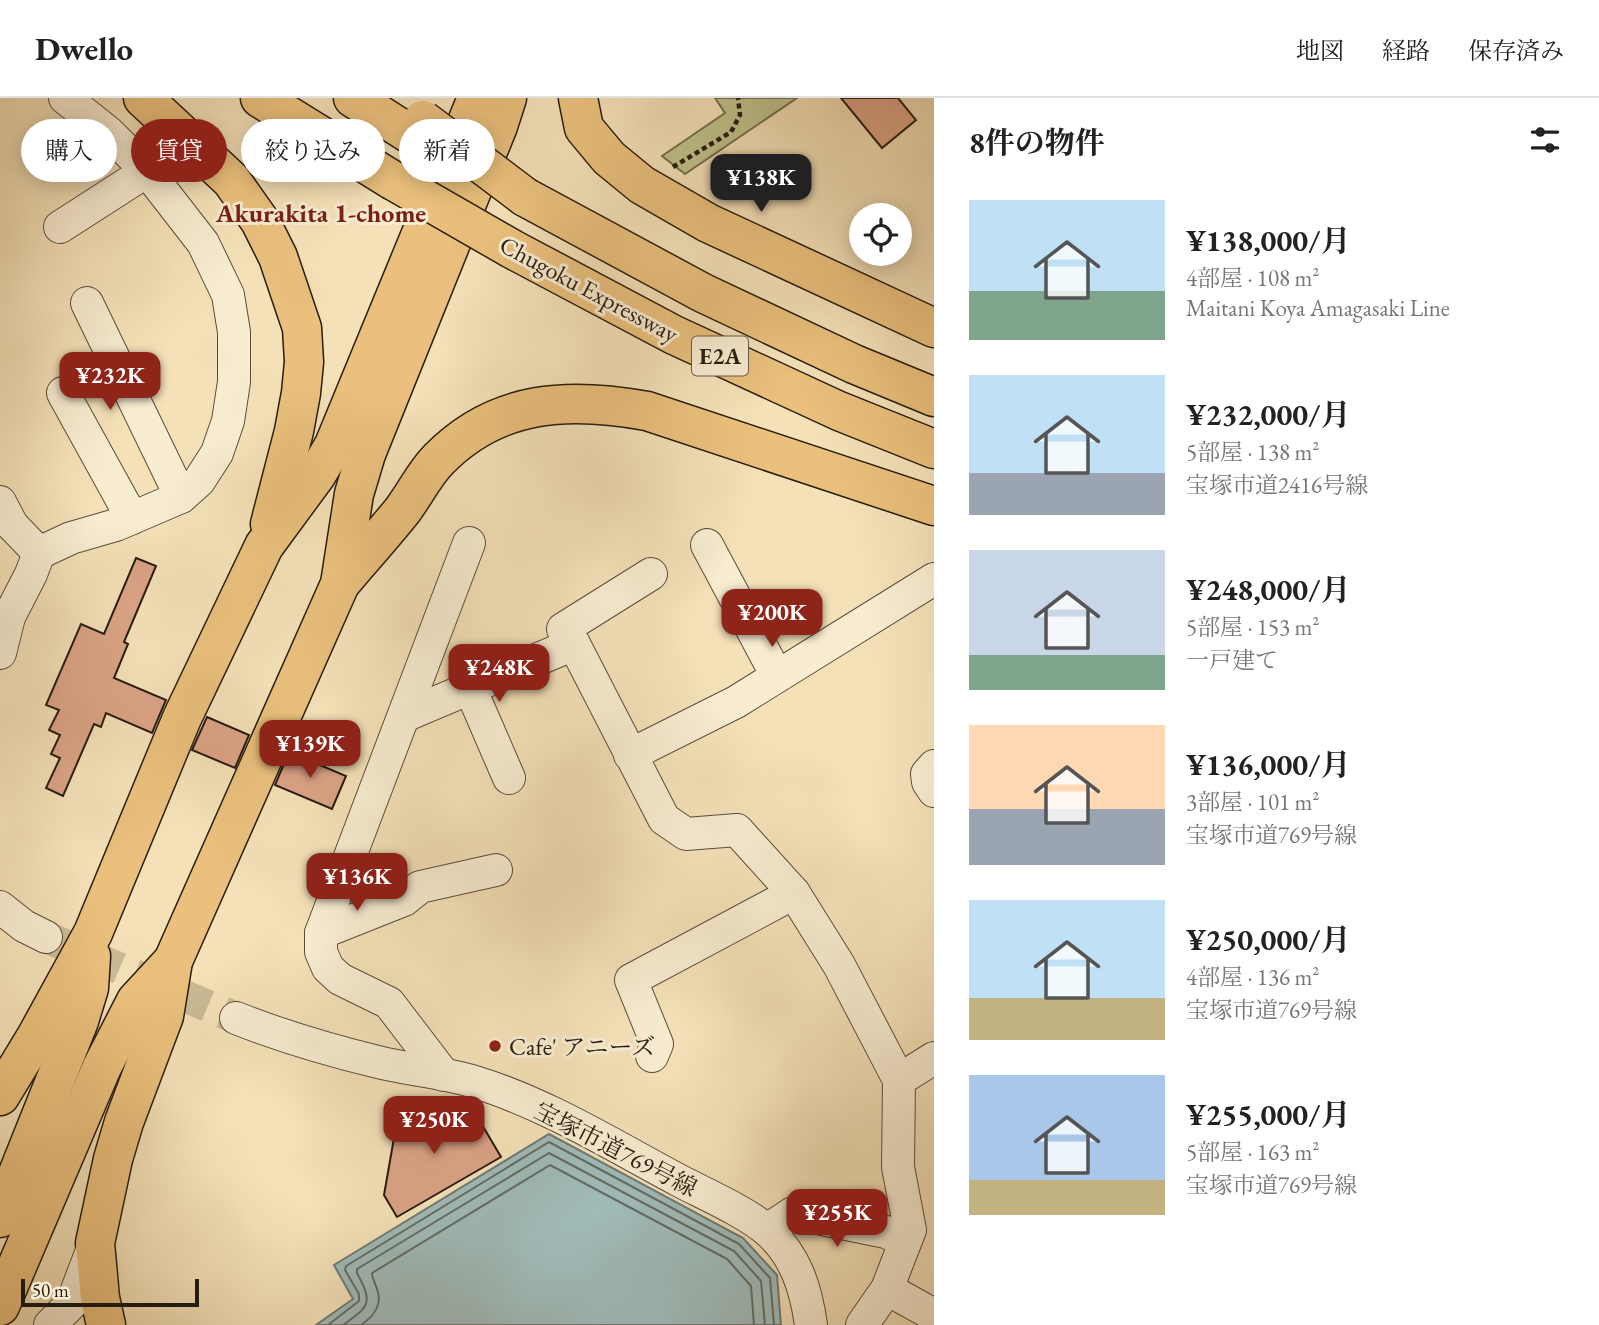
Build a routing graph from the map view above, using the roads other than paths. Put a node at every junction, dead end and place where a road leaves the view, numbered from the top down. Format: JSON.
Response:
{"nodes":[{"id":1,"x":65,"y":98,"type":"edge"},
{"id":2,"x":144,"y":98,"type":"edge"},
{"id":3,"x":260,"y":98,"type":"edge"},
{"id":4,"x":354,"y":98,"type":"edge"},
{"id":5,"x":391,"y":98,"type":"edge"},
{"id":6,"x":477,"y":98,"type":"edge"},
{"id":7,"x":507,"y":98,"type":"edge"},
{"id":8,"x":578,"y":98,"type":"edge"},
{"id":9,"x":399,"y":119,"type":"edge"},
{"id":10,"x":410,"y":119,"type":"edge"},
{"id":11,"x":131,"y":155,"type":"edge"},
{"id":12,"x":495,"y":178,"type":"edge"},
{"id":13,"x":131,"y":181,"type":"edge"},
{"id":14,"x":156,"y":182,"type":"edge"},
{"id":15,"x":60,"y":227,"type":"dead end"},
{"id":16,"x":87,"y":303,"type":"dead end"},
{"id":17,"x":934,"y":328,"type":"edge"},
{"id":18,"x":64,"y":393,"type":"dead end"},
{"id":19,"x":934,"y":397,"type":"edge"},
{"id":20,"x":934,"y":449,"type":"edge"},
{"id":21,"x":181,"y":497,"type":"junction"},
{"id":22,"x":0,"y":502,"type":"edge"},
{"id":23,"x":934,"y":506,"type":"edge"},
{"id":24,"x":132,"y":517,"type":"junction"},
{"id":25,"x":469,"y":543,"type":"dead end"},
{"id":26,"x":708,"y":545,"type":"dead end"},
{"id":27,"x":264,"y":546,"type":"junction"},
{"id":28,"x":39,"y":553,"type":"junction"},
{"id":29,"x":651,"y":575,"type":"dead end"},
{"id":30,"x":934,"y":579,"type":"edge"},
{"id":31,"x":340,"y":584,"type":"junction"},
{"id":32,"x":574,"y":644,"type":"junction"},
{"id":33,"x":0,"y":653,"type":"edge"},
{"id":34,"x":777,"y":676,"type":"junction"},
{"id":35,"x":470,"y":688,"type":"junction"},
{"id":36,"x":404,"y":716,"type":"junction"},
{"id":37,"x":629,"y":755,"type":"junction"},
{"id":38,"x":934,"y":766,"type":"edge"},
{"id":39,"x":509,"y":778,"type":"dead end"},
{"id":40,"x":934,"y":791,"type":"edge"},
{"id":41,"x":496,"y":870,"type":"dead end"},
{"id":42,"x":794,"y":894,"type":"junction"},
{"id":43,"x":0,"y":906,"type":"edge"},
{"id":44,"x":93,"y":933,"type":"junction"},
{"id":45,"x":321,"y":933,"type":"junction"},
{"id":46,"x":46,"y":937,"type":"tunnel mouth"},
{"id":47,"x":173,"y":961,"type":"junction"},
{"id":48,"x":236,"y":1018,"type":"tunnel mouth"},
{"id":49,"x":652,"y":1056,"type":"dead end"},
{"id":50,"x":934,"y":1058,"type":"edge"},
{"id":51,"x":444,"y":1075,"type":"junction"},
{"id":52,"x":899,"y":1080,"type":"junction"},
{"id":53,"x":0,"y":1096,"type":"edge"},
{"id":54,"x":0,"y":1219,"type":"edge"},
{"id":55,"x":767,"y":1230,"type":"junction"},
{"id":56,"x":916,"y":1231,"type":"edge"},
{"id":57,"x":95,"y":1243,"type":"junction"},
{"id":58,"x":887,"y":1289,"type":"junction"},
{"id":59,"x":0,"y":1306,"type":"edge"},
{"id":60,"x":934,"y":1315,"type":"edge"},
{"id":61,"x":50,"y":1325,"type":"edge"},
{"id":62,"x":106,"y":1325,"type":"edge"},
{"id":63,"x":810,"y":1325,"type":"edge"},
{"id":64,"x":862,"y":1325,"type":"edge"}],
"edges":[{"from":1,"to":11,"type":"street"},
{"from":2,"to":27,"type":"main road"},
{"from":3,"to":20,"type":"main road","name":"Chugoku Expressway","number":"E2A","bridge":true},
{"from":4,"to":9,"type":"main road","name":"Chugoku Expressway","number":"E2A"},
{"from":5,"to":10,"type":"main road"},
{"from":6,"to":27,"type":"main road"},
{"from":7,"to":31,"type":"main road"},
{"from":8,"to":17,"type":"main road"},
{"from":12,"to":19,"type":"main road","name":"Chugoku Expressway","number":"E2A","bridge":true},
{"from":13,"to":15,"type":"street"},
{"from":14,"to":21,"type":"street"},
{"from":16,"to":21,"type":"street"},
{"from":18,"to":24,"type":"street"},
{"from":21,"to":24,"type":"street"},
{"from":22,"to":28,"type":"street"},
{"from":23,"to":31,"type":"main road"},
{"from":24,"to":28,"type":"street"},
{"from":25,"to":36,"type":"street"},
{"from":26,"to":34,"type":"street"},
{"from":27,"to":44,"type":"main road"},
{"from":28,"to":33,"type":"street"},
{"from":29,"to":32,"type":"street"},
{"from":30,"to":34,"type":"street"},
{"from":31,"to":47,"type":"main road"},
{"from":32,"to":35,"type":"street"},
{"from":32,"to":37,"type":"street"},
{"from":34,"to":37,"type":"street"},
{"from":35,"to":36,"type":"street"},
{"from":35,"to":39,"type":"street"},
{"from":36,"to":45,"type":"street"},
{"from":37,"to":42,"type":"street"},
{"from":38,"to":40,"type":"street"},
{"from":41,"to":45,"type":"street"},
{"from":42,"to":49,"type":"street"},
{"from":42,"to":52,"type":"street"},
{"from":43,"to":46,"type":"street"},
{"from":44,"to":53,"type":"main road"},
{"from":44,"to":54,"type":"main road"},
{"from":45,"to":51,"type":"street"},
{"from":47,"to":57,"type":"main road"},
{"from":47,"to":59,"type":"main road"},
{"from":48,"to":51,"type":"street","name":"宝塚市道769号線"},
{"from":50,"to":52,"type":"street"},
{"from":51,"to":55,"type":"street","name":"宝塚市道769号線"},
{"from":52,"to":56,"type":"street"},
{"from":55,"to":56,"type":"street"},
{"from":55,"to":63,"type":"street","name":"宝塚市道769号線"},
{"from":56,"to":58,"type":"street"},
{"from":57,"to":61,"type":"street"},
{"from":57,"to":62,"type":"main road"},
{"from":58,"to":60,"type":"street"},
{"from":58,"to":64,"type":"street"}]}
